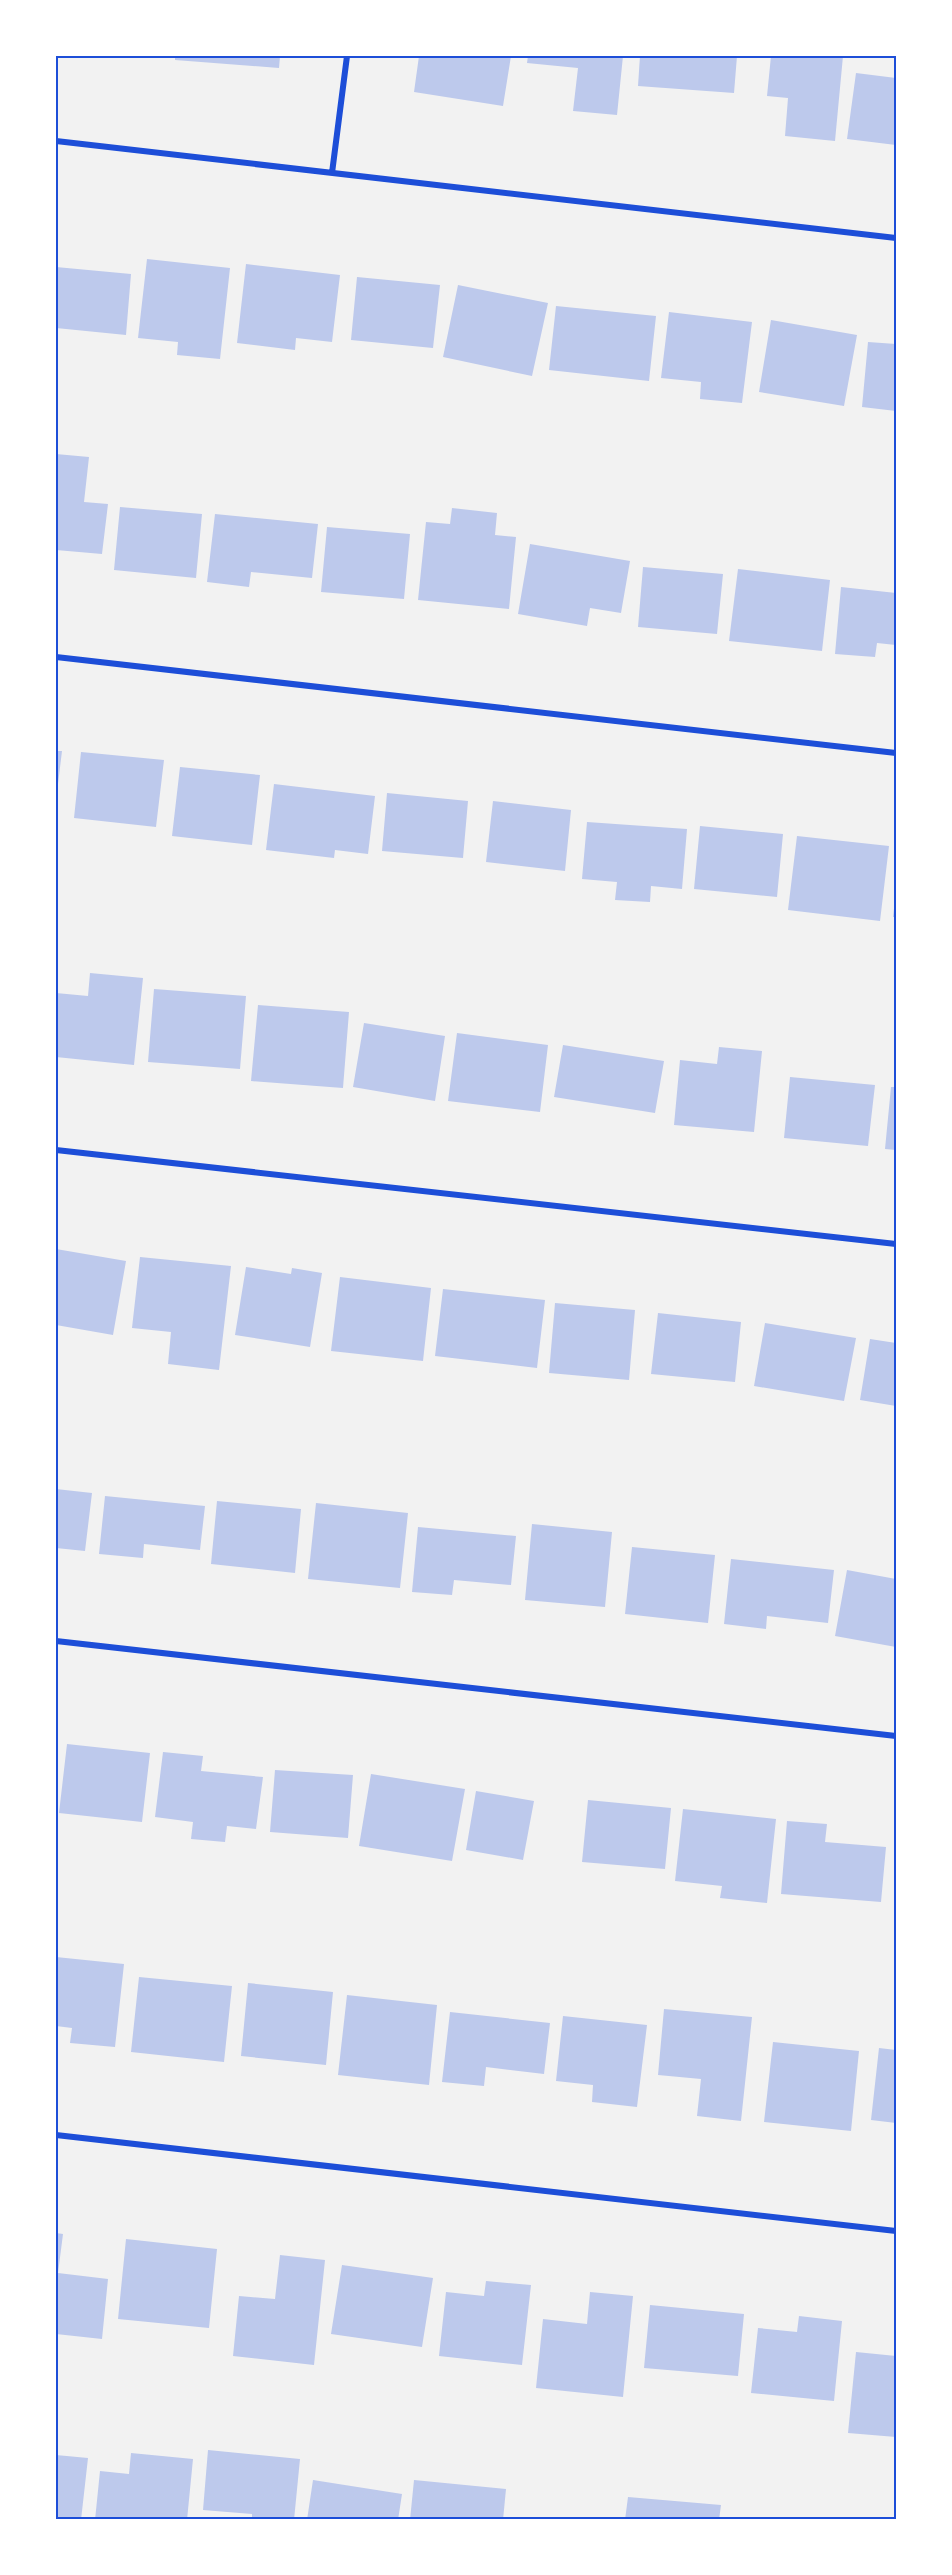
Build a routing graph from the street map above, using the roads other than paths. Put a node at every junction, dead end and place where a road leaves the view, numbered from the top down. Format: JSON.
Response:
{"nodes":[{"id":1,"x":347,"y":56,"type":"edge"},
{"id":2,"x":56,"y":141,"type":"edge"},
{"id":3,"x":332,"y":173,"type":"junction"},
{"id":4,"x":897,"y":238,"type":"edge"},
{"id":5,"x":56,"y":657,"type":"edge"},
{"id":6,"x":897,"y":753,"type":"edge"},
{"id":7,"x":56,"y":1150,"type":"edge"},
{"id":8,"x":897,"y":1244,"type":"edge"},
{"id":9,"x":56,"y":1641,"type":"edge"},
{"id":10,"x":897,"y":1736,"type":"edge"},
{"id":11,"x":56,"y":2135,"type":"edge"},
{"id":12,"x":897,"y":2231,"type":"edge"}],
"edges":[{"from":1,"to":3,"type":"street"},
{"from":2,"to":3,"type":"street"},
{"from":3,"to":4,"type":"street"},
{"from":5,"to":6,"type":"street"},
{"from":7,"to":8,"type":"street"},
{"from":9,"to":10,"type":"street"},
{"from":11,"to":12,"type":"street"}]}
